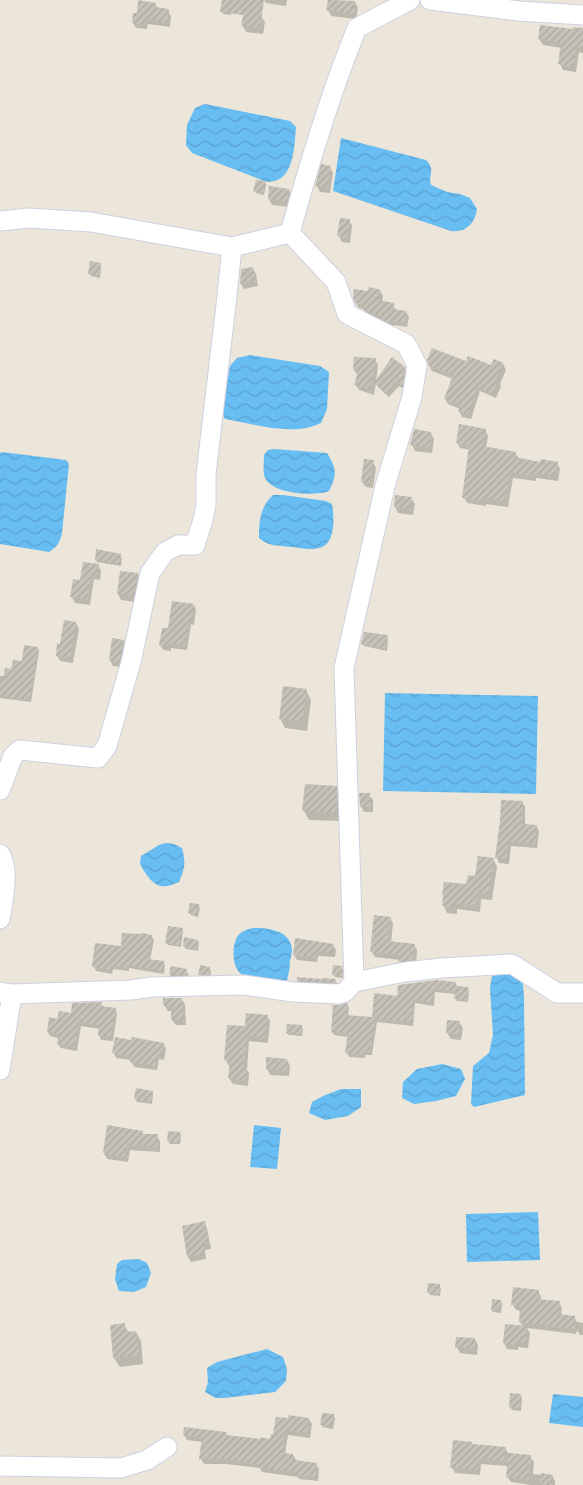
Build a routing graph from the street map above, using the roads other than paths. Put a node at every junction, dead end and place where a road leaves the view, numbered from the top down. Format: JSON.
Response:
{"nodes":[{"id":1,"x":410,"y":0,"type":"edge"},
{"id":2,"x":430,"y":0,"type":"edge"},
{"id":3,"x":583,"y":15,"type":"edge"},
{"id":4,"x":0,"y":221,"type":"edge"},
{"id":5,"x":290,"y":233,"type":"junction"},
{"id":6,"x":232,"y":247,"type":"junction"},
{"id":7,"x":0,"y":790,"type":"edge"},
{"id":8,"x":0,"y":854,"type":"edge"},
{"id":9,"x":0,"y":919,"type":"edge"},
{"id":10,"x":354,"y":982,"type":"junction"},
{"id":11,"x":6,"y":993,"type":"edge"},
{"id":12,"x":583,"y":993,"type":"edge"},
{"id":13,"x":0,"y":1070,"type":"edge"},
{"id":14,"x":167,"y":1447,"type":"dead end"},
{"id":15,"x":0,"y":1466,"type":"edge"}],
"edges":[{"from":1,"to":5,"type":"street"},
{"from":2,"to":3,"type":"street"},
{"from":4,"to":6,"type":"street"},
{"from":5,"to":6,"type":"street"},
{"from":5,"to":10,"type":"street"},
{"from":6,"to":7,"type":"street"},
{"from":8,"to":9,"type":"street"},
{"from":10,"to":11,"type":"street"},
{"from":10,"to":12,"type":"street"},
{"from":11,"to":13,"type":"street"},
{"from":14,"to":15,"type":"street"}]}
